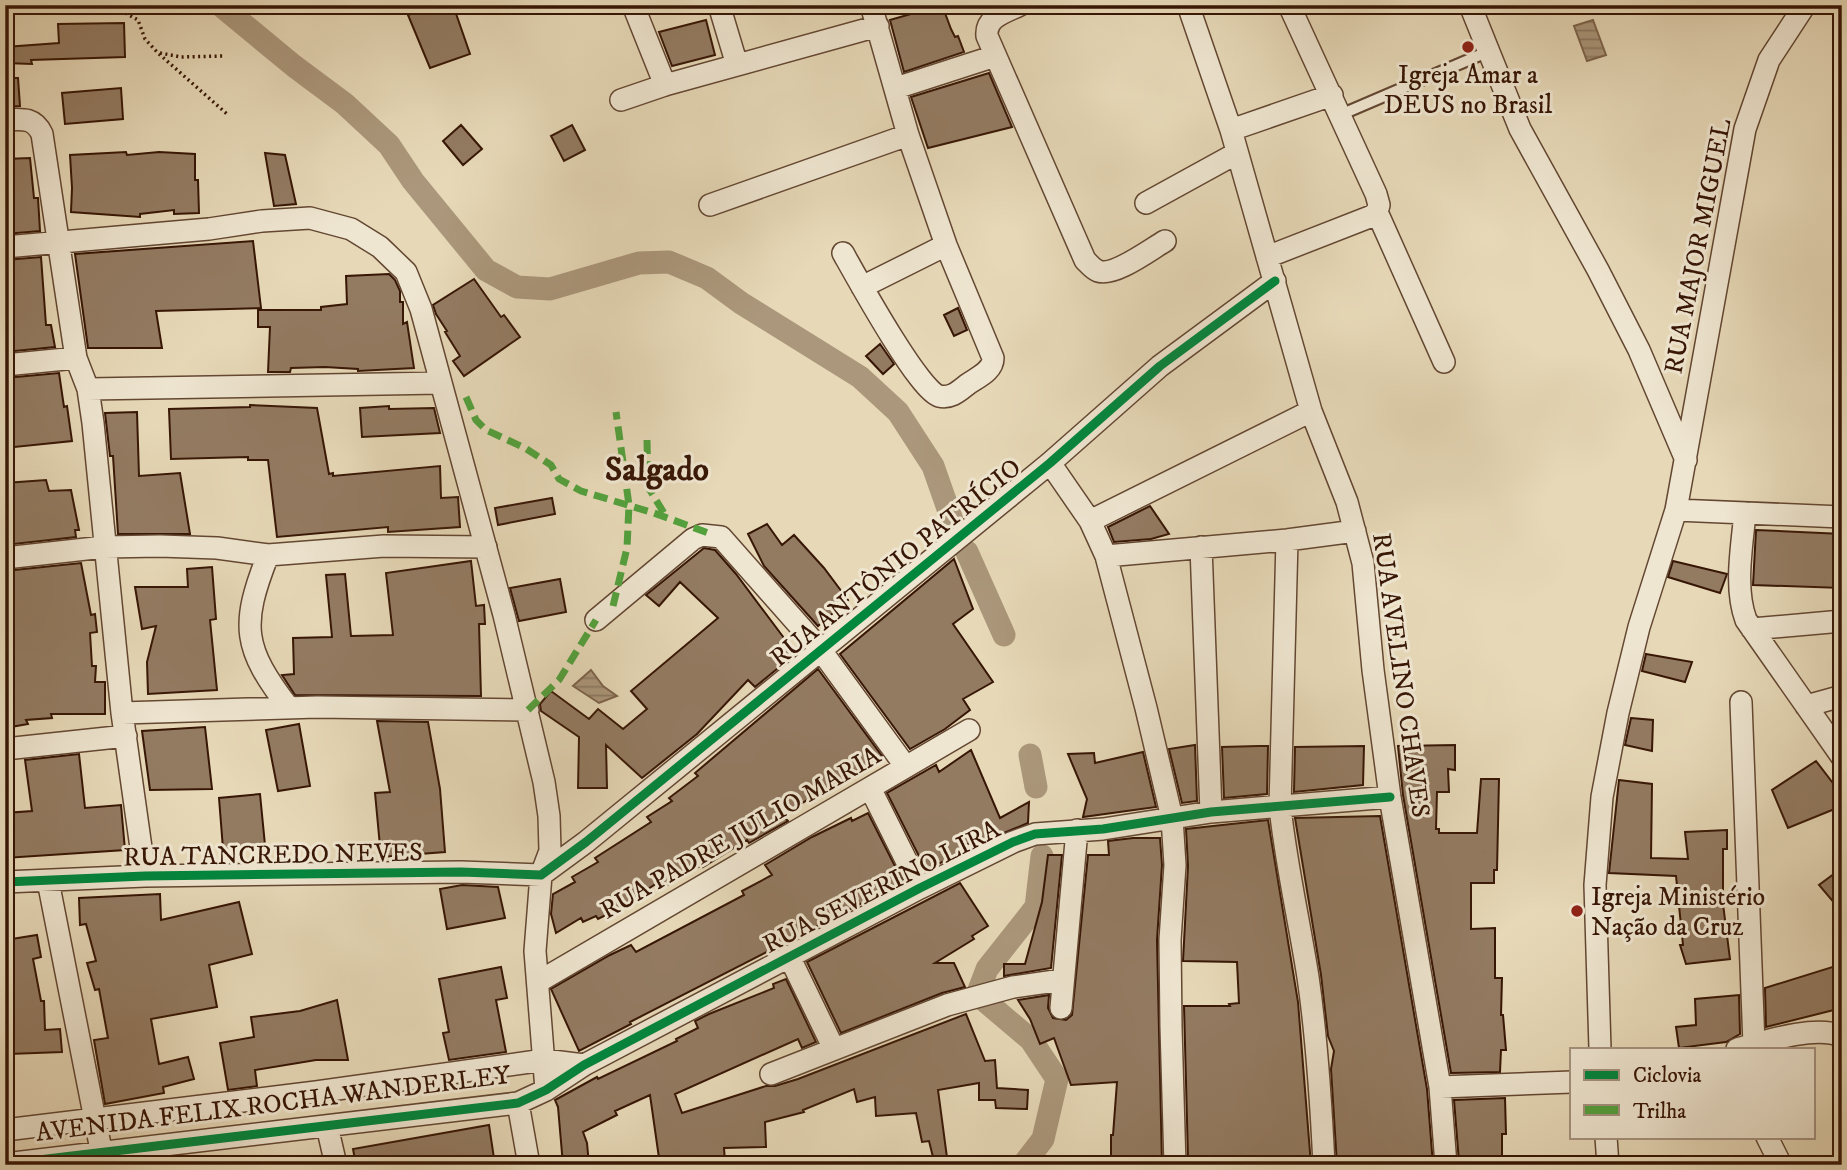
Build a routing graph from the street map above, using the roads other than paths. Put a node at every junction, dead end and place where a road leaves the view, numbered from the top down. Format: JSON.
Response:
{"nodes":[{"id":1,"x":633,"y":5,"type":"edge"},
{"id":2,"x":719,"y":5,"type":"edge"},
{"id":3,"x":872,"y":5,"type":"edge"},
{"id":4,"x":1020,"y":5,"type":"edge"},
{"id":5,"x":1188,"y":5,"type":"edge"},
{"id":6,"x":1289,"y":5,"type":"edge"},
{"id":7,"x":1469,"y":5,"type":"edge"},
{"id":8,"x":1805,"y":5,"type":"edge"},
{"id":9,"x":878,"y":26,"type":"junction"},
{"id":10,"x":1487,"y":52,"type":"junction"},
{"id":11,"x":995,"y":56,"type":"junction"},
{"id":12,"x":737,"y":65,"type":"junction"},
{"id":13,"x":664,"y":85,"type":"junction"},
{"id":14,"x":896,"y":88,"type":"junction"},
{"id":15,"x":1332,"y":95,"type":"junction"},
{"id":16,"x":621,"y":100,"type":"dead end"},
{"id":17,"x":1340,"y":116,"type":"junction"},
{"id":18,"x":5,"y":120,"type":"edge"},
{"id":19,"x":1231,"y":130,"type":"junction"},
{"id":20,"x":908,"y":135,"type":"junction"},
{"id":21,"x":1237,"y":153,"type":"junction"},
{"id":22,"x":1146,"y":203,"type":"dead end"},
{"id":23,"x":710,"y":205,"type":"dead end"},
{"id":24,"x":1377,"y":212,"type":"junction"},
{"id":25,"x":1166,"y":241,"type":"dead end"},
{"id":26,"x":57,"y":242,"type":"junction"},
{"id":27,"x":946,"y":245,"type":"junction"},
{"id":28,"x":5,"y":247,"type":"edge"},
{"id":29,"x":843,"y":253,"type":"dead end"},
{"id":30,"x":1268,"y":257,"type":"junction"},
{"id":31,"x":1275,"y":281,"type":"junction"},
{"id":32,"x":862,"y":287,"type":"junction"},
{"id":33,"x":76,"y":358,"type":"junction"},
{"id":34,"x":1444,"y":362,"type":"dead end"},
{"id":35,"x":5,"y":365,"type":"edge"},
{"id":36,"x":440,"y":383,"type":"junction"},
{"id":37,"x":88,"y":389,"type":"junction"},
{"id":38,"x":1311,"y":411,"type":"junction"},
{"id":39,"x":1686,"y":460,"type":"junction"},
{"id":40,"x":1050,"y":463,"type":"junction"},
{"id":41,"x":1676,"y":510,"type":"junction"},
{"id":42,"x":1745,"y":513,"type":"junction"},
{"id":43,"x":1842,"y":517,"type":"edge"},
{"id":44,"x":1090,"y":522,"type":"junction"},
{"id":45,"x":1355,"y":531,"type":"junction"},
{"id":46,"x":1287,"y":540,"type":"junction"},
{"id":47,"x":104,"y":547,"type":"junction"},
{"id":48,"x":486,"y":547,"type":"junction"},
{"id":49,"x":1201,"y":547,"type":"junction"},
{"id":50,"x":268,"y":555,"type":"junction"},
{"id":51,"x":1106,"y":556,"type":"junction"},
{"id":52,"x":5,"y":558,"type":"edge"},
{"id":53,"x":596,"y":620,"type":"dead end"},
{"id":54,"x":1842,"y":621,"type":"edge"},
{"id":55,"x":1752,"y":629,"type":"junction"},
{"id":56,"x":820,"y":649,"type":"junction"},
{"id":57,"x":1842,"y":696,"type":"edge"},
{"id":58,"x":1741,"y":702,"type":"dead end"},
{"id":59,"x":1806,"y":706,"type":"junction"},
{"id":60,"x":289,"y":708,"type":"junction"},
{"id":61,"x":528,"y":710,"type":"junction"},
{"id":62,"x":122,"y":713,"type":"junction"},
{"id":63,"x":969,"y":730,"type":"dead end"},
{"id":64,"x":126,"y":736,"type":"junction"},
{"id":65,"x":5,"y":749,"type":"edge"},
{"id":66,"x":1842,"y":757,"type":"edge"},
{"id":67,"x":906,"y":767,"type":"junction"},
{"id":68,"x":870,"y":788,"type":"junction"},
{"id":69,"x":1390,"y":797,"type":"junction"},
{"id":70,"x":1280,"y":807,"type":"junction"},
{"id":71,"x":1210,"y":812,"type":"junction"},
{"id":72,"x":1172,"y":818,"type":"junction"},
{"id":73,"x":1077,"y":830,"type":"junction"},
{"id":74,"x":541,"y":875,"type":"junction"},
{"id":75,"x":145,"y":876,"type":"junction"},
{"id":76,"x":5,"y":881,"type":"edge"},
{"id":77,"x":48,"y":881,"type":"junction"},
{"id":78,"x":920,"y":888,"type":"junction"},
{"id":79,"x":789,"y":956,"type":"junction"},
{"id":80,"x":1062,"y":981,"type":"junction"},
{"id":81,"x":538,"y":982,"type":"junction"},
{"id":82,"x":1061,"y":1008,"type":"dead end"},
{"id":83,"x":1842,"y":1036,"type":"edge"},
{"id":84,"x":1745,"y":1047,"type":"edge"},
{"id":85,"x":1600,"y":1048,"type":"edge"},
{"id":86,"x":834,"y":1049,"type":"junction"},
{"id":87,"x":544,"y":1060,"type":"junction"},
{"id":88,"x":583,"y":1065,"type":"junction"},
{"id":89,"x":771,"y":1074,"type":"dead end"},
{"id":90,"x":1570,"y":1082,"type":"edge"},
{"id":91,"x":1440,"y":1087,"type":"junction"},
{"id":92,"x":546,"y":1090,"type":"junction"},
{"id":93,"x":517,"y":1103,"type":"junction"},
{"id":94,"x":93,"y":1119,"type":"junction"},
{"id":95,"x":327,"y":1126,"type":"junction"},
{"id":96,"x":5,"y":1130,"type":"edge"},
{"id":97,"x":1606,"y":1138,"type":"edge"},
{"id":98,"x":1768,"y":1138,"type":"edge"},
{"id":99,"x":103,"y":1159,"type":"edge"},
{"id":100,"x":5,"y":1164,"type":"edge"},
{"id":101,"x":336,"y":1165,"type":"edge"},
{"id":102,"x":529,"y":1165,"type":"edge"},
{"id":103,"x":1175,"y":1165,"type":"edge"},
{"id":104,"x":1324,"y":1165,"type":"edge"},
{"id":105,"x":1446,"y":1165,"type":"edge"},
{"id":106,"x":1608,"y":1165,"type":"edge"},
{"id":107,"x":1781,"y":1165,"type":"edge"}],
"edges":[{"from":1,"to":13,"type":"street"},
{"from":2,"to":12,"type":"street"},
{"from":3,"to":9,"type":"street"},
{"from":4,"to":11,"type":"street"},
{"from":5,"to":19,"type":"street","name":"RUA AVELINO CHAVES"},
{"from":6,"to":15,"type":"street"},
{"from":7,"to":10,"type":"street"},
{"from":8,"to":39,"type":"street","name":"RUA MAJOR MIGUEL"},
{"from":9,"to":12,"type":"street"},
{"from":9,"to":14,"type":"street"},
{"from":10,"to":17,"type":"lane"},
{"from":10,"to":39,"type":"street"},
{"from":11,"to":14,"type":"street"},
{"from":11,"to":25,"type":"street"},
{"from":12,"to":13,"type":"street"},
{"from":13,"to":16,"type":"street"},
{"from":14,"to":20,"type":"street"},
{"from":15,"to":17,"type":"street"},
{"from":15,"to":19,"type":"street"},
{"from":17,"to":24,"type":"street"},
{"from":18,"to":26,"type":"street"},
{"from":19,"to":21,"type":"street","name":"RUA AVELINO CHAVES"},
{"from":20,"to":23,"type":"street"},
{"from":20,"to":27,"type":"street"},
{"from":21,"to":22,"type":"street"},
{"from":21,"to":30,"type":"street","name":"RUA AVELINO CHAVES"},
{"from":24,"to":30,"type":"street"},
{"from":24,"to":34,"type":"street"},
{"from":26,"to":28,"type":"street"},
{"from":26,"to":33,"type":"street"},
{"from":26,"to":36,"type":"street"},
{"from":27,"to":32,"type":"street"},
{"from":27,"to":32,"type":"street"},
{"from":29,"to":32,"type":"street"},
{"from":30,"to":31,"type":"street","name":"RUA AVELINO CHAVES"},
{"from":31,"to":38,"type":"street","name":"RUA AVELINO CHAVES"},
{"from":31,"to":40,"type":"street","name":"RUA ANTÔNIO PATRÍCIO"},
{"from":33,"to":35,"type":"street"},
{"from":33,"to":37,"type":"street"},
{"from":36,"to":37,"type":"street"},
{"from":36,"to":48,"type":"street"},
{"from":37,"to":47,"type":"street"},
{"from":38,"to":44,"type":"street"},
{"from":38,"to":45,"type":"street","name":"RUA AVELINO CHAVES"},
{"from":39,"to":41,"type":"street","name":"RUA MAJOR MIGUEL"},
{"from":40,"to":44,"type":"street"},
{"from":40,"to":56,"type":"street","name":"RUA ANTÔNIO PATRÍCIO"},
{"from":41,"to":42,"type":"street"},
{"from":41,"to":85,"type":"street","name":"RUA MAJOR MIGUEL"},
{"from":42,"to":43,"type":"street"},
{"from":42,"to":55,"type":"street"},
{"from":44,"to":51,"type":"street"},
{"from":45,"to":46,"type":"street"},
{"from":45,"to":69,"type":"street","name":"RUA AVELINO CHAVES"},
{"from":46,"to":49,"type":"street"},
{"from":46,"to":70,"type":"street"},
{"from":47,"to":50,"type":"street"},
{"from":47,"to":52,"type":"street"},
{"from":47,"to":62,"type":"street"},
{"from":48,"to":50,"type":"street"},
{"from":48,"to":61,"type":"street"},
{"from":49,"to":51,"type":"street"},
{"from":49,"to":71,"type":"street"},
{"from":50,"to":60,"type":"street"},
{"from":51,"to":72,"type":"street"},
{"from":53,"to":56,"type":"street"},
{"from":54,"to":55,"type":"street"},
{"from":55,"to":59,"type":"street"},
{"from":56,"to":67,"type":"street"},
{"from":56,"to":74,"type":"street","name":"RUA ANTÔNIO PATRÍCIO"},
{"from":57,"to":59,"type":"street"},
{"from":58,"to":84,"type":"street"},
{"from":59,"to":66,"type":"street"},
{"from":60,"to":61,"type":"street"},
{"from":60,"to":62,"type":"street"},
{"from":61,"to":74,"type":"street"},
{"from":62,"to":64,"type":"street"},
{"from":63,"to":67,"type":"street","name":"RUA PADRE JULIO MARIA"},
{"from":64,"to":65,"type":"street"},
{"from":64,"to":75,"type":"street"},
{"from":67,"to":68,"type":"street","name":"RUA PADRE JULIO MARIA"},
{"from":68,"to":78,"type":"street"},
{"from":68,"to":81,"type":"street","name":"RUA PADRE JULIO MARIA"},
{"from":69,"to":70,"type":"street","name":"RUA SEVERINO LIRA"},
{"from":69,"to":91,"type":"street","name":"RUA AVELINO CHAVES"},
{"from":70,"to":71,"type":"street","name":"RUA SEVERINO LIRA"},
{"from":70,"to":104,"type":"street"},
{"from":71,"to":72,"type":"street","name":"RUA SEVERINO LIRA"},
{"from":72,"to":73,"type":"street","name":"RUA SEVERINO LIRA"},
{"from":72,"to":103,"type":"street"},
{"from":73,"to":78,"type":"street","name":"RUA SEVERINO LIRA"},
{"from":73,"to":80,"type":"street"},
{"from":74,"to":75,"type":"street","name":"RUA TANCREDO NEVES"},
{"from":74,"to":81,"type":"street"},
{"from":75,"to":77,"type":"street","name":"RUA TANCREDO NEVES"},
{"from":76,"to":77,"type":"street","name":"RUA TANCREDO NEVES"},
{"from":77,"to":94,"type":"street"},
{"from":78,"to":79,"type":"street","name":"RUA SEVERINO LIRA"},
{"from":79,"to":86,"type":"street"},
{"from":79,"to":88,"type":"street","name":"RUA SEVERINO LIRA"},
{"from":80,"to":82,"type":"street"},
{"from":80,"to":86,"type":"street"},
{"from":81,"to":87,"type":"street"},
{"from":83,"to":84,"type":"street"},
{"from":86,"to":89,"type":"street"},
{"from":87,"to":88,"type":"street"},
{"from":87,"to":92,"type":"street"},
{"from":87,"to":94,"type":"street","name":"AVENIDA FELIX ROCHA WANDERLEY"},
{"from":88,"to":92,"type":"street","name":"RUA SEVERINO LIRA"},
{"from":90,"to":91,"type":"street"},
{"from":91,"to":105,"type":"street","name":"RUA AVELINO CHAVES"},
{"from":92,"to":93,"type":"street","name":"AVENIDA FELIX ROCHA WANDERLEY"},
{"from":93,"to":95,"type":"street","name":"AVENIDA FELIX ROCHA WANDERLEY"},
{"from":93,"to":102,"type":"street"},
{"from":94,"to":96,"type":"street","name":"AVENIDA FELIX ROCHA WANDERLEY"},
{"from":94,"to":99,"type":"street"},
{"from":95,"to":99,"type":"street","name":"AVENIDA FELIX ROCHA WANDERLEY"},
{"from":95,"to":101,"type":"street"},
{"from":97,"to":106,"type":"street"},
{"from":98,"to":107,"type":"street"},
{"from":99,"to":100,"type":"street","name":"AVENIDA FELIX ROCHA WANDERLEY"}]}
